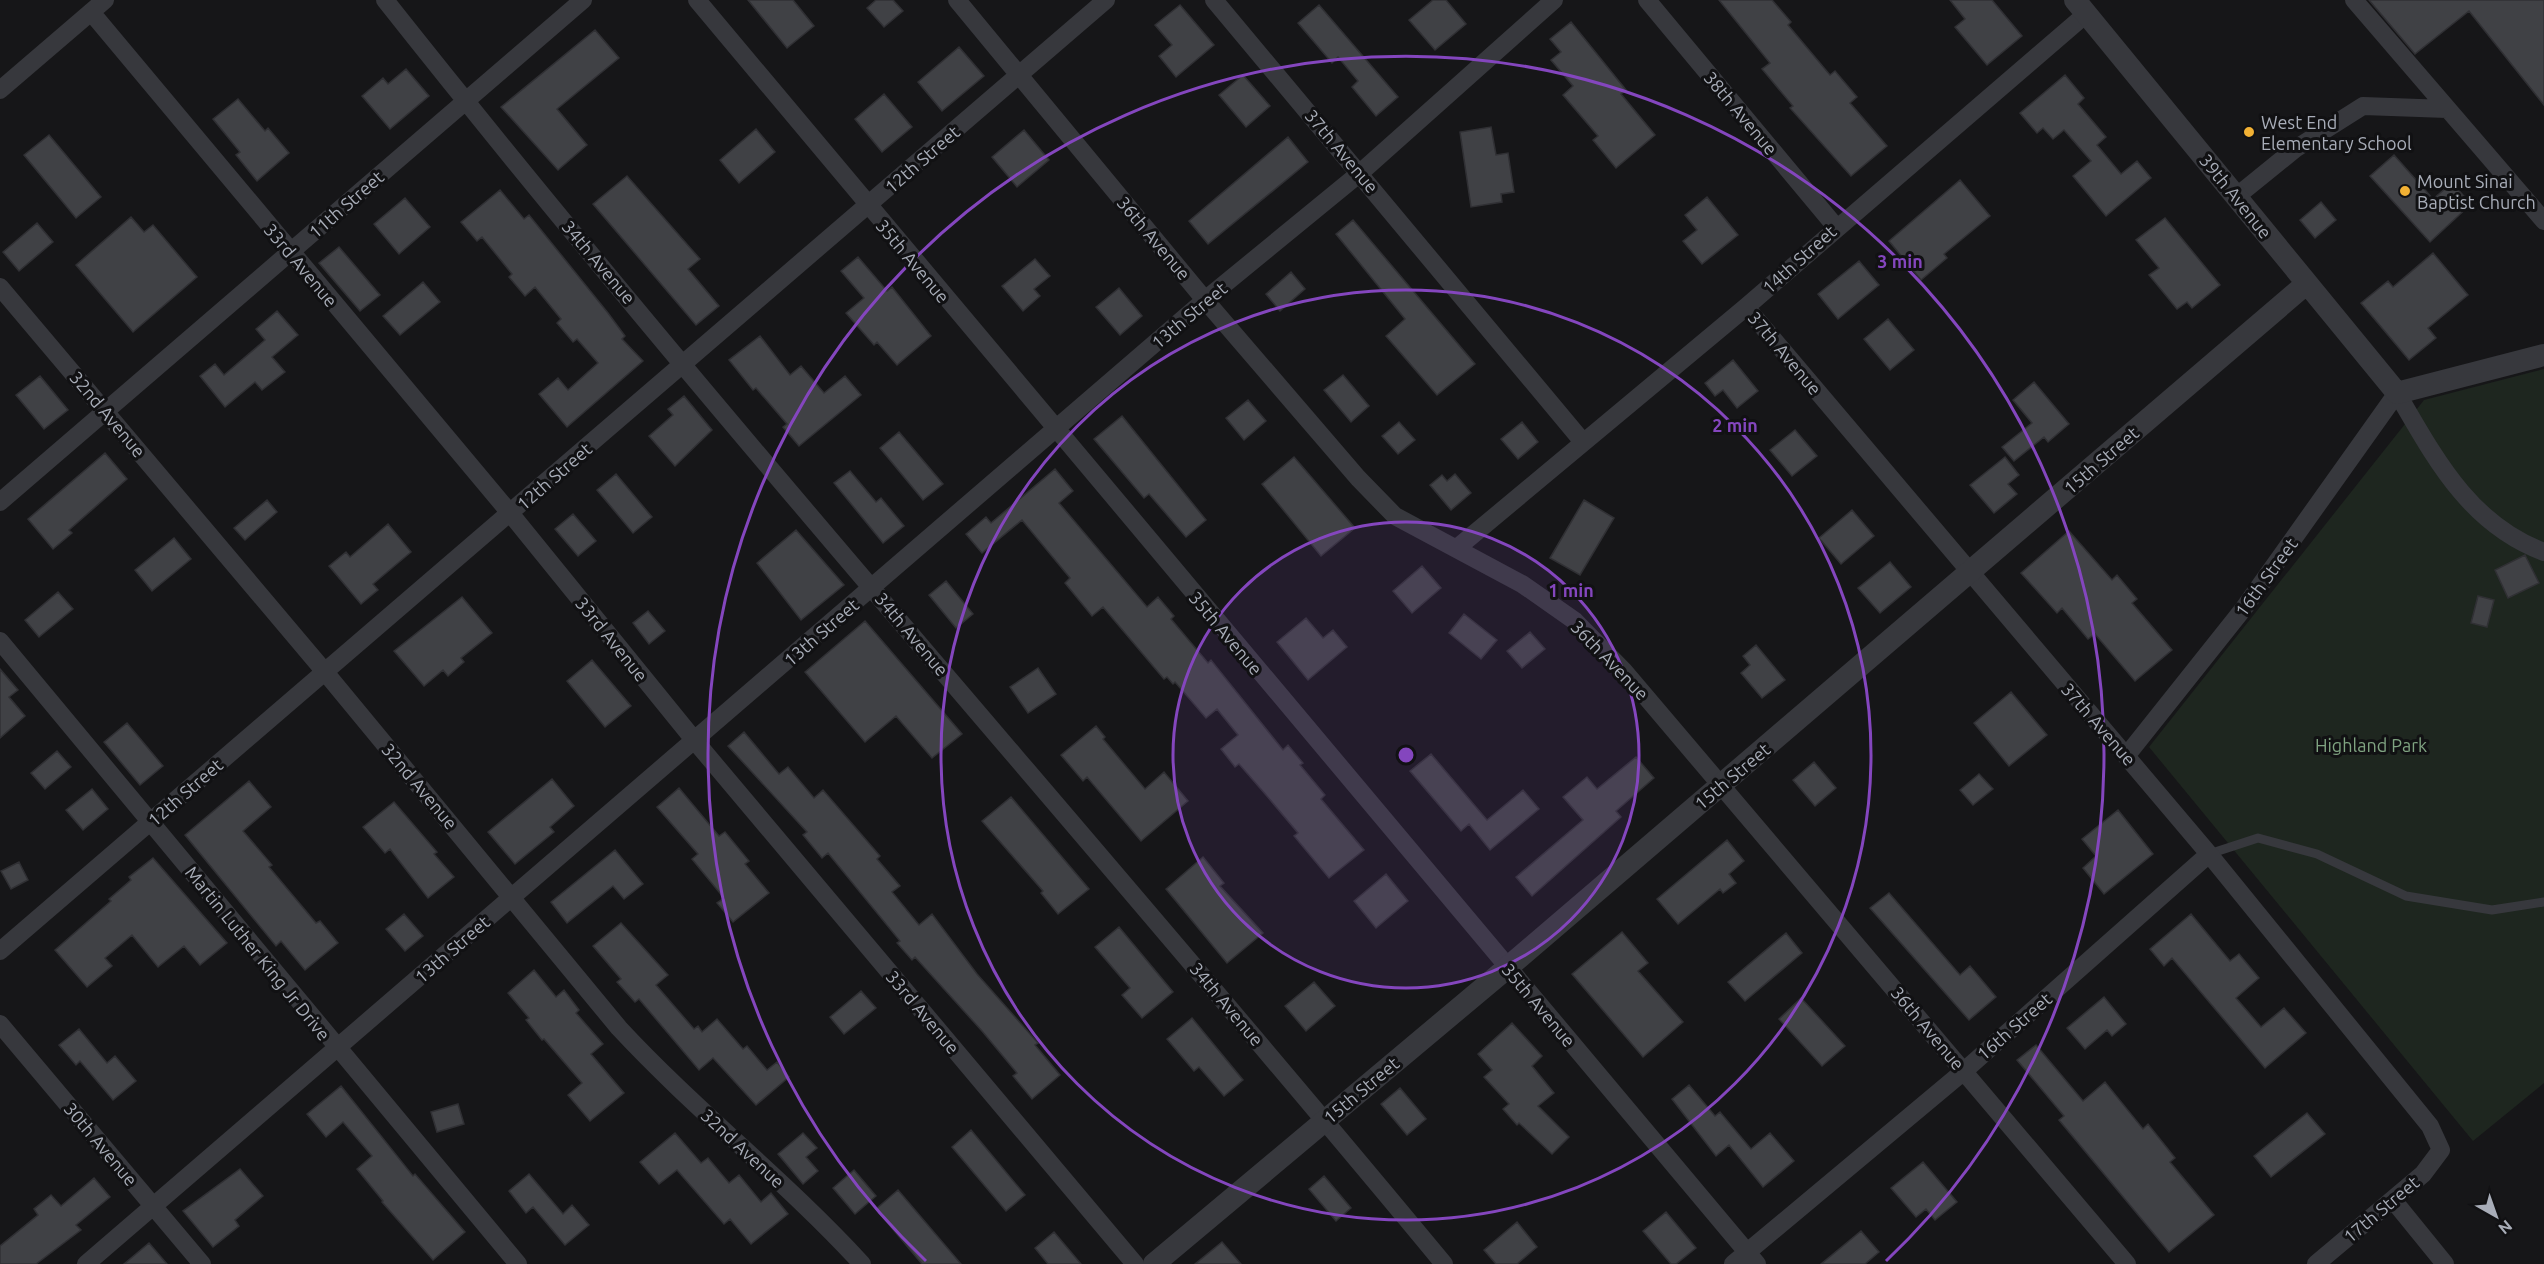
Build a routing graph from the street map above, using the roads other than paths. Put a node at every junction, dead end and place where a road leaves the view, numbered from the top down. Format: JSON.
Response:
{"nodes":[{"id":1,"x":385,"y":0,"type":"edge"},
{"id":2,"x":583,"y":0,"type":"edge"},
{"id":3,"x":697,"y":0,"type":"edge"},
{"id":4,"x":957,"y":0,"type":"edge"},
{"id":5,"x":1107,"y":0,"type":"edge"},
{"id":6,"x":1214,"y":0,"type":"edge"},
{"id":7,"x":1554,"y":0,"type":"edge"},
{"id":8,"x":1647,"y":0,"type":"edge"},
{"id":9,"x":2354,"y":0,"type":"edge"},
{"id":10,"x":98,"y":6,"type":"edge"},
{"id":11,"x":2080,"y":7,"type":"edge"},
{"id":12,"x":1019,"y":74,"type":"junction"},
{"id":13,"x":0,"y":90,"type":"edge"},
{"id":14,"x":465,"y":102,"type":"junction"},
{"id":15,"x":2447,"y":109,"type":"junction"},
{"id":16,"x":1360,"y":173,"type":"junction"},
{"id":17,"x":2237,"y":196,"type":"junction"},
{"id":18,"x":868,"y":206,"type":"junction"},
{"id":19,"x":2544,"y":221,"type":"edge"},
{"id":20,"x":1836,"y":227,"type":"junction"},
{"id":21,"x":290,"y":252,"type":"junction"},
{"id":22,"x":2306,"y":284,"type":"junction"},
{"id":23,"x":0,"y":287,"type":"edge"},
{"id":24,"x":1205,"y":300,"type":"junction"},
{"id":25,"x":1746,"y":307,"type":"junction"},
{"id":26,"x":2544,"y":355,"type":"edge"},
{"id":27,"x":684,"y":364,"type":"junction"},
{"id":28,"x":2397,"y":393,"type":"junction"},
{"id":29,"x":105,"y":411,"type":"junction"},
{"id":30,"x":1055,"y":430,"type":"junction"},
{"id":31,"x":1583,"y":442,"type":"junction"},
{"id":32,"x":0,"y":502,"type":"edge"},
{"id":33,"x":510,"y":513,"type":"junction"},
{"id":34,"x":1456,"y":548,"type":"junction"},
{"id":35,"x":2544,"y":552,"type":"edge"},
{"id":36,"x":1970,"y":573,"type":"junction"},
{"id":37,"x":872,"y":588,"type":"junction"},
{"id":38,"x":0,"y":641,"type":"edge"},
{"id":39,"x":326,"y":672,"type":"junction"},
{"id":40,"x":695,"y":741,"type":"junction"},
{"id":41,"x":2127,"y":755,"type":"junction"},
{"id":42,"x":1721,"y":784,"type":"junction"},
{"id":43,"x":150,"y":822,"type":"junction"},
{"id":44,"x":2209,"y":854,"type":"junction"},
{"id":45,"x":512,"y":897,"type":"junction"},
{"id":46,"x":2544,"y":902,"type":"edge"},
{"id":47,"x":0,"y":951,"type":"edge"},
{"id":48,"x":1508,"y":968,"type":"junction"},
{"id":49,"x":0,"y":1024,"type":"edge"},
{"id":50,"x":336,"y":1048,"type":"junction"},
{"id":51,"x":1964,"y":1071,"type":"junction"},
{"id":52,"x":1325,"y":1120,"type":"junction"},
{"id":53,"x":2441,"y":1150,"type":"joint"},
{"id":54,"x":2393,"y":1200,"type":"junction"},
{"id":55,"x":153,"y":1206,"type":"junction"},
{"id":56,"x":1746,"y":1260,"type":"edge"},
{"id":57,"x":86,"y":1264,"type":"edge"},
{"id":58,"x":202,"y":1264,"type":"edge"},
{"id":59,"x":518,"y":1264,"type":"edge"},
{"id":60,"x":862,"y":1264,"type":"edge"},
{"id":61,"x":1135,"y":1264,"type":"edge"},
{"id":62,"x":1154,"y":1264,"type":"edge"},
{"id":63,"x":1444,"y":1264,"type":"edge"},
{"id":64,"x":2127,"y":1264,"type":"edge"},
{"id":65,"x":2316,"y":1264,"type":"edge"},
{"id":66,"x":2445,"y":1264,"type":"edge"}],
"edges":[{"from":1,"to":14,"type":"street","name":"34th Avenue"},
{"from":2,"to":14,"type":"street","name":"11th Street"},
{"from":3,"to":18,"type":"street","name":"35th Avenue"},
{"from":4,"to":12,"type":"street","name":"36th Avenue"},
{"from":5,"to":12,"type":"street","name":"12th Street"},
{"from":6,"to":16,"type":"street","name":"37th Avenue"},
{"from":7,"to":16,"type":"street","name":"13th Street"},
{"from":8,"to":20,"type":"street","name":"38th Avenue"},
{"from":9,"to":15,"type":"street"},
{"from":10,"to":13,"type":"street"},
{"from":10,"to":21,"type":"street","name":"33rd Avenue"},
{"from":11,"to":17,"type":"street","name":"39th Avenue"},
{"from":11,"to":20,"type":"street","name":"14th Street"},
{"from":12,"to":18,"type":"street","name":"12th Street"},
{"from":12,"to":24,"type":"street","name":"36th Avenue"},
{"from":14,"to":21,"type":"street","name":"11th Street"},
{"from":14,"to":27,"type":"street","name":"34th Avenue"},
{"from":15,"to":17,"type":"street"},
{"from":15,"to":19,"type":"street"},
{"from":16,"to":24,"type":"street","name":"13th Street"},
{"from":16,"to":31,"type":"street","name":"37th Avenue"},
{"from":17,"to":22,"type":"street","name":"39th Avenue"},
{"from":18,"to":27,"type":"street","name":"12th Street"},
{"from":18,"to":30,"type":"street","name":"35th Avenue"},
{"from":20,"to":25,"type":"street","name":"14th Street"},
{"from":21,"to":29,"type":"street","name":"11th Street"},
{"from":21,"to":33,"type":"street","name":"33rd Avenue"},
{"from":22,"to":28,"type":"street","name":"39th Avenue"},
{"from":22,"to":36,"type":"street","name":"15th Street"},
{"from":23,"to":29,"type":"street","name":"32nd Avenue"},
{"from":24,"to":30,"type":"street","name":"13th Street"},
{"from":24,"to":34,"type":"street","name":"36th Avenue"},
{"from":25,"to":31,"type":"street","name":"14th Street"},
{"from":25,"to":36,"type":"street","name":"37th Avenue"},
{"from":26,"to":28,"type":"street"},
{"from":27,"to":33,"type":"street","name":"12th Street"},
{"from":27,"to":37,"type":"street","name":"34th Avenue"},
{"from":28,"to":35,"type":"street"},
{"from":28,"to":41,"type":"street","name":"16th Street"},
{"from":29,"to":32,"type":"street","name":"11th Street"},
{"from":29,"to":39,"type":"street","name":"32nd Avenue"},
{"from":30,"to":37,"type":"street","name":"13th Street"},
{"from":30,"to":48,"type":"street","name":"35th Avenue"},
{"from":31,"to":34,"type":"street","name":"14th Street"},
{"from":33,"to":39,"type":"street","name":"12th Street"},
{"from":33,"to":40,"type":"street","name":"33rd Avenue"},
{"from":34,"to":42,"type":"street","name":"36th Avenue"},
{"from":36,"to":41,"type":"street","name":"37th Avenue"},
{"from":36,"to":42,"type":"street","name":"15th Street"},
{"from":37,"to":40,"type":"street","name":"13th Street"},
{"from":37,"to":52,"type":"street","name":"34th Avenue"},
{"from":38,"to":43,"type":"street","name":"Martin Luther King Jr Drive"},
{"from":39,"to":43,"type":"street","name":"12th Street"},
{"from":39,"to":45,"type":"street","name":"32nd Avenue"},
{"from":40,"to":45,"type":"street","name":"13th Street"},
{"from":40,"to":61,"type":"street","name":"33rd Avenue"},
{"from":41,"to":44,"type":"street","name":"37th Avenue"},
{"from":42,"to":48,"type":"street","name":"15th Street"},
{"from":42,"to":51,"type":"street","name":"36th Avenue"},
{"from":43,"to":47,"type":"street","name":"12th Street"},
{"from":43,"to":50,"type":"street","name":"Martin Luther King Jr Drive"},
{"from":44,"to":46,"type":"lane"},
{"from":44,"to":51,"type":"street","name":"16th Street"},
{"from":44,"to":53,"type":"street","name":"37th Avenue"},
{"from":45,"to":50,"type":"street","name":"13th Street"},
{"from":45,"to":60,"type":"street","name":"32nd Avenue"},
{"from":48,"to":52,"type":"street","name":"15th Street"},
{"from":48,"to":56,"type":"street","name":"35th Avenue"},
{"from":49,"to":55,"type":"street","name":"30th Avenue"},
{"from":50,"to":55,"type":"street","name":"13th Street"},
{"from":50,"to":59,"type":"street","name":"Martin Luther King Jr Drive"},
{"from":51,"to":56,"type":"street","name":"16th Street"},
{"from":51,"to":64,"type":"street","name":"36th Avenue"},
{"from":52,"to":62,"type":"street","name":"15th Street"},
{"from":52,"to":63,"type":"street","name":"34th Avenue"},
{"from":53,"to":54,"type":"street","name":"17th Street"},
{"from":54,"to":65,"type":"street","name":"17th Street"},
{"from":54,"to":66,"type":"street"},
{"from":55,"to":57,"type":"street","name":"13th Street"},
{"from":55,"to":58,"type":"street","name":"30th Avenue"}]}
